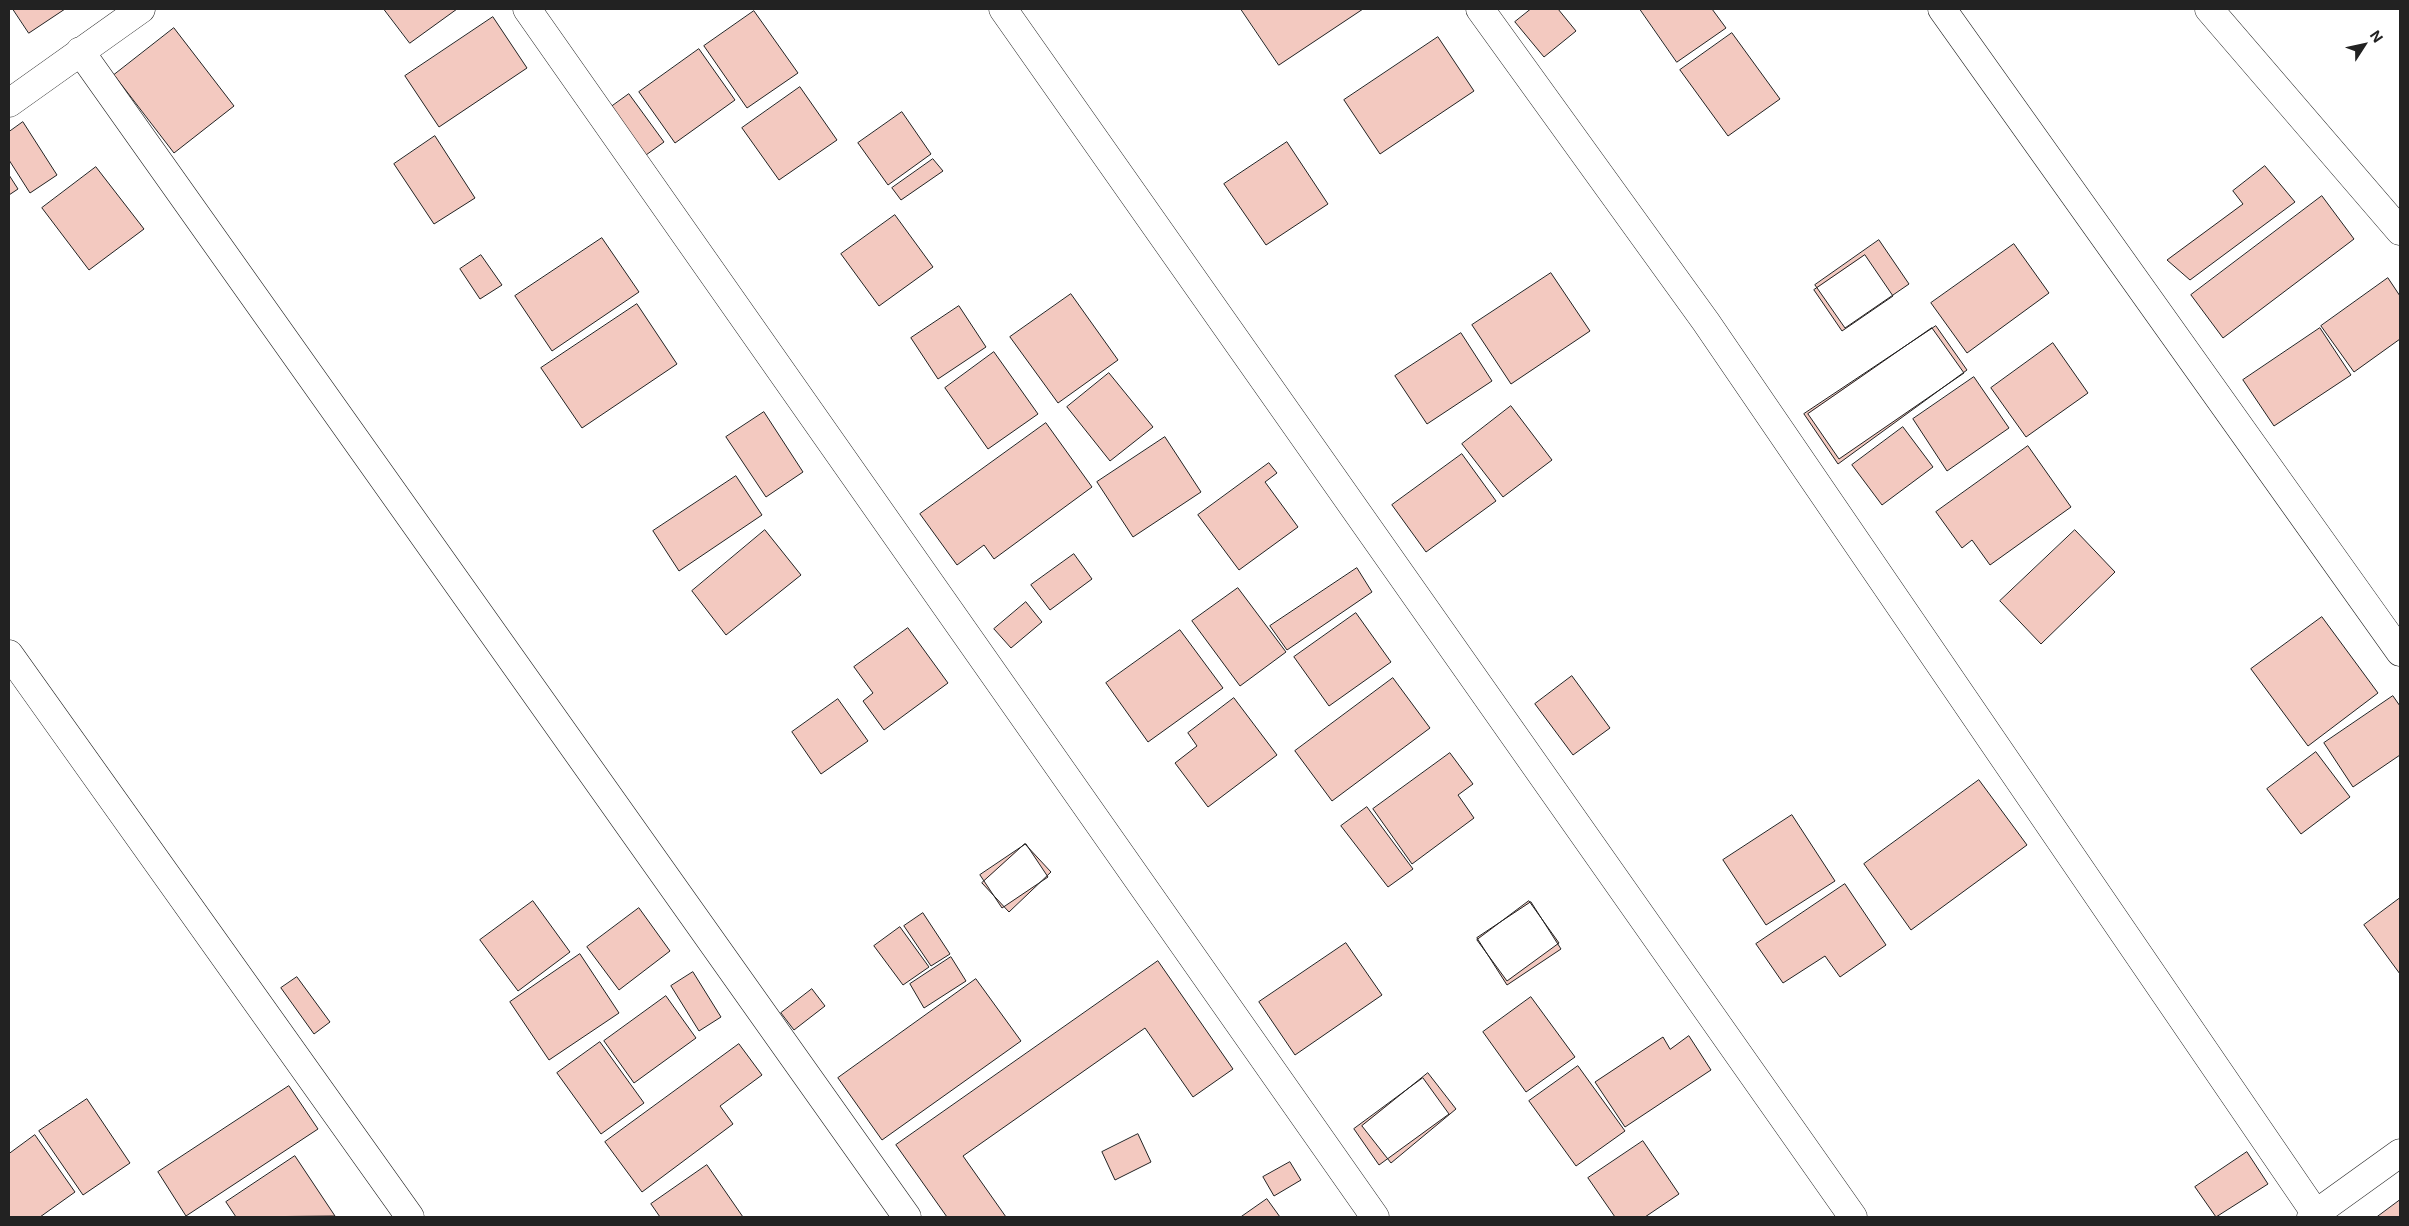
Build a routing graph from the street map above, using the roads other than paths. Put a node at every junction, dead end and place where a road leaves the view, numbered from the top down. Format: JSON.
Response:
{"nodes":[{"id":1,"x":141,"y":9,"type":"edge"},
{"id":2,"x":527,"y":9,"type":"edge"},
{"id":3,"x":1003,"y":9,"type":"edge"},
{"id":4,"x":1480,"y":9,"type":"edge"},
{"id":5,"x":1942,"y":9,"type":"edge"},
{"id":6,"x":2209,"y":9,"type":"edge"},
{"id":7,"x":80,"y":51,"type":"junction"},
{"id":8,"x":9,"y":103,"type":"edge"},
{"id":9,"x":2400,"y":230,"type":"edge"},
{"id":10,"x":2400,"y":652,"type":"edge"},
{"id":11,"x":9,"y":654,"type":"edge"},
{"id":12,"x":2400,"y":1153,"type":"edge"},
{"id":13,"x":2315,"y":1216,"type":"edge"},
{"id":14,"x":410,"y":1217,"type":"edge"},
{"id":15,"x":907,"y":1217,"type":"edge"},
{"id":16,"x":1375,"y":1217,"type":"edge"},
{"id":17,"x":1853,"y":1217,"type":"edge"}],
"edges":[{"from":1,"to":7,"type":"street"},
{"from":2,"to":16,"type":"street"},
{"from":3,"to":17,"type":"street"},
{"from":4,"to":13,"type":"street"},
{"from":5,"to":10,"type":"street"},
{"from":6,"to":9,"type":"street"},
{"from":7,"to":8,"type":"street"},
{"from":7,"to":15,"type":"street"},
{"from":11,"to":14,"type":"street"},
{"from":12,"to":13,"type":"street"}]}
